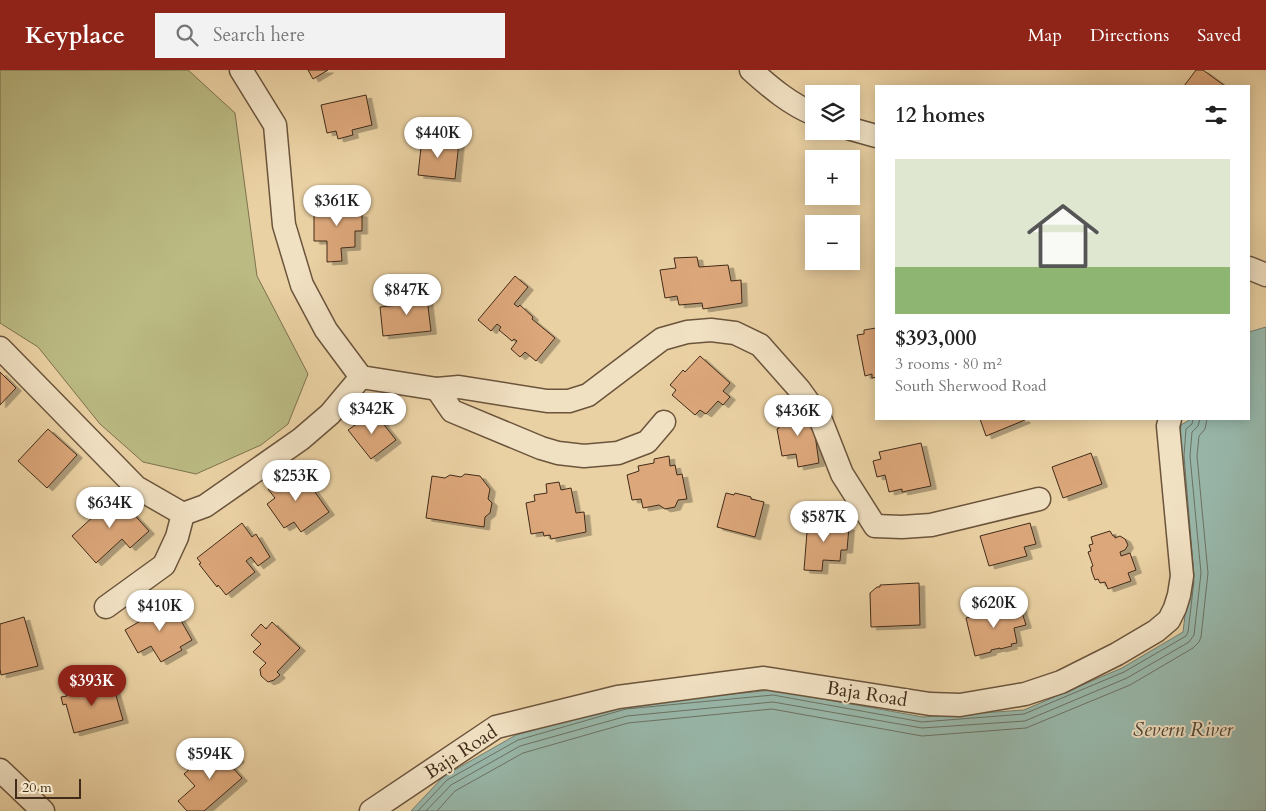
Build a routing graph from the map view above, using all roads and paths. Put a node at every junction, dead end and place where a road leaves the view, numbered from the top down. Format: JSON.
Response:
{"nodes":[{"id":1,"x":240,"y":70,"type":"edge"},
{"id":2,"x":751,"y":70,"type":"edge"},
{"id":3,"x":805,"y":111,"type":"edge"},
{"id":4,"x":860,"y":132,"type":"edge"},
{"id":5,"x":875,"y":136,"type":"edge"},
{"id":6,"x":1250,"y":268,"type":"edge"},
{"id":7,"x":1266,"y":275,"type":"edge"},
{"id":8,"x":0,"y":348,"type":"edge"},
{"id":9,"x":361,"y":377,"type":"junction"},
{"id":10,"x":437,"y":389,"type":"junction"},
{"id":11,"x":1170,"y":420,"type":"edge"},
{"id":12,"x":664,"y":422,"type":"dead end"},
{"id":13,"x":1040,"y":498,"type":"dead end"},
{"id":14,"x":183,"y":514,"type":"junction"},
{"id":15,"x":106,"y":607,"type":"dead end"},
{"id":16,"x":0,"y":770,"type":"edge"},
{"id":17,"x":43,"y":811,"type":"edge"},
{"id":18,"x":371,"y":811,"type":"edge"}],
"edges":[{"from":1,"to":9,"type":"street"},
{"from":2,"to":3,"type":"street"},
{"from":4,"to":5,"type":"street"},
{"from":6,"to":7,"type":"street"},
{"from":8,"to":14,"type":"street"},
{"from":9,"to":10,"type":"street"},
{"from":9,"to":14,"type":"street"},
{"from":10,"to":12,"type":"street"},
{"from":10,"to":13,"type":"street"},
{"from":11,"to":18,"type":"street","name":"Baja Road"},
{"from":14,"to":15,"type":"street"},
{"from":16,"to":17,"type":"street"}]}
